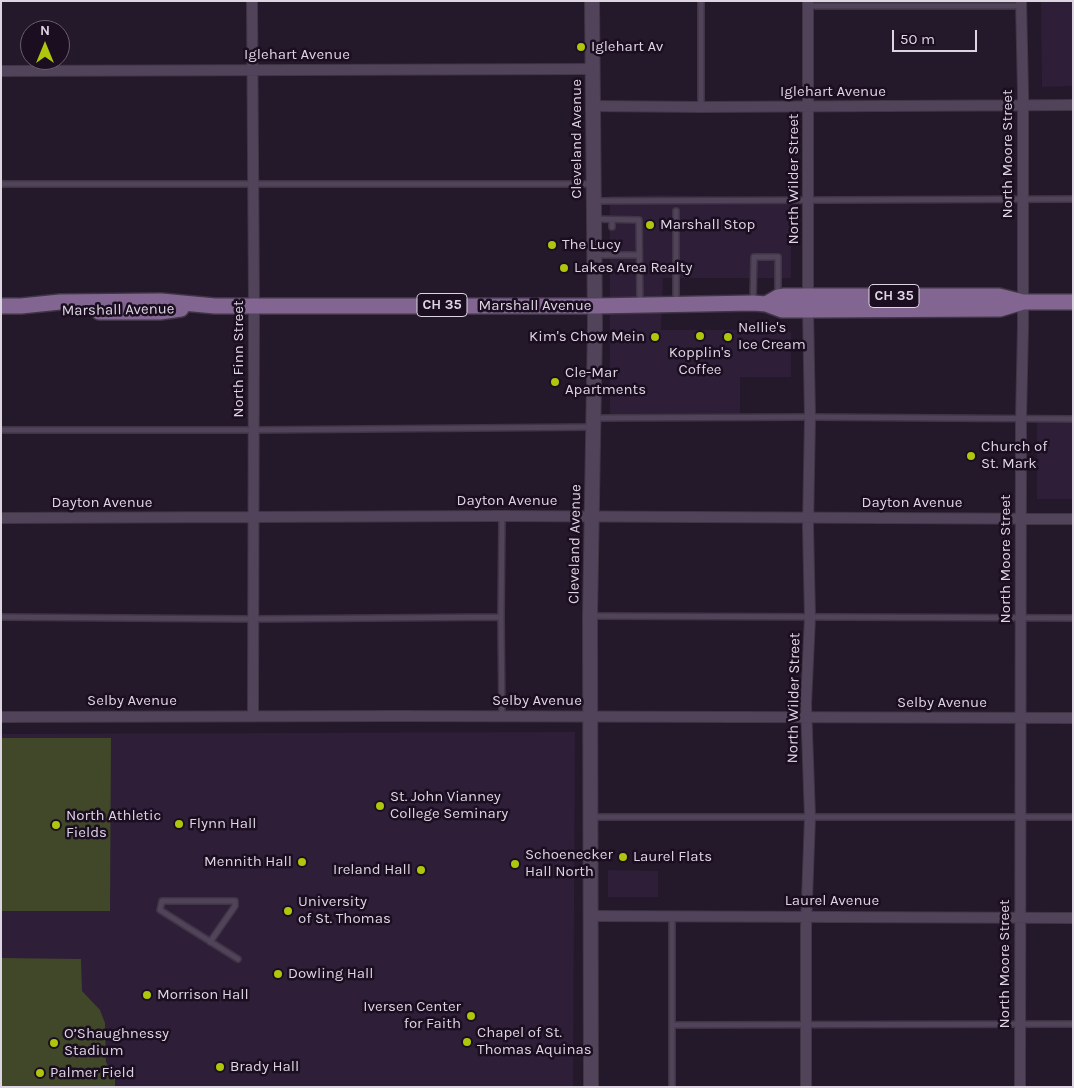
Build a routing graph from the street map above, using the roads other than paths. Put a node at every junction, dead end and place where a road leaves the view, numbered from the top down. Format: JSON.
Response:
{"nodes":[{"id":1,"x":252,"y":1,"type":"edge"},
{"id":2,"x":592,"y":1,"type":"edge"},
{"id":3,"x":701,"y":1,"type":"edge"},
{"id":4,"x":1021,"y":3,"type":"edge"},
{"id":5,"x":808,"y":4,"type":"edge"},
{"id":6,"x":592,"y":69,"type":"junction"},
{"id":7,"x":253,"y":70,"type":"junction"},
{"id":8,"x":1,"y":72,"type":"edge"},
{"id":9,"x":1073,"y":105,"type":"edge"},
{"id":10,"x":592,"y":106,"type":"junction"},
{"id":11,"x":808,"y":106,"type":"junction"},
{"id":12,"x":1023,"y":106,"type":"junction"},
{"id":13,"x":701,"y":108,"type":"junction"},
{"id":14,"x":1,"y":184,"type":"edge"},
{"id":15,"x":253,"y":184,"type":"junction"},
{"id":16,"x":593,"y":184,"type":"junction"},
{"id":17,"x":1073,"y":199,"type":"edge"},
{"id":18,"x":808,"y":200,"type":"junction"},
{"id":19,"x":1023,"y":200,"type":"junction"},
{"id":20,"x":593,"y":201,"type":"junction"},
{"id":21,"x":676,"y":211,"type":"dead end"},
{"id":22,"x":594,"y":219,"type":"junction"},
{"id":23,"x":612,"y":220,"type":"junction"},
{"id":24,"x":624,"y":220,"type":"junction"},
{"id":25,"x":612,"y":227,"type":"dead end"},
{"id":26,"x":624,"y":227,"type":"dead end"},
{"id":27,"x":613,"y":248,"type":"dead end"},
{"id":28,"x":624,"y":248,"type":"dead end"},
{"id":29,"x":594,"y":254,"type":"junction"},
{"id":30,"x":613,"y":255,"type":"junction"},
{"id":31,"x":624,"y":255,"type":"junction"},
{"id":32,"x":639,"y":255,"type":"junction"},
{"id":33,"x":765,"y":301,"type":"junction"},
{"id":34,"x":1023,"y":302,"type":"junction"},
{"id":35,"x":1073,"y":302,"type":"edge"},
{"id":36,"x":808,"y":303,"type":"junction"},
{"id":37,"x":640,"y":305,"type":"junction"},
{"id":38,"x":676,"y":305,"type":"junction"},
{"id":39,"x":1,"y":306,"type":"edge"},
{"id":40,"x":254,"y":306,"type":"junction"},
{"id":41,"x":595,"y":306,"type":"junction"},
{"id":42,"x":810,"y":417,"type":"junction"},
{"id":43,"x":1021,"y":419,"type":"junction"},
{"id":44,"x":1073,"y":419,"type":"edge"},
{"id":45,"x":593,"y":422,"type":"junction"},
{"id":46,"x":1,"y":430,"type":"edge"},
{"id":47,"x":254,"y":430,"type":"junction"},
{"id":48,"x":502,"y":516,"type":"junction"},
{"id":49,"x":592,"y":516,"type":"junction"},
{"id":50,"x":253,"y":517,"type":"junction"},
{"id":51,"x":808,"y":517,"type":"junction"},
{"id":52,"x":1,"y":518,"type":"edge"},
{"id":53,"x":1021,"y":518,"type":"junction"},
{"id":54,"x":1073,"y":519,"type":"edge"},
{"id":55,"x":590,"y":616,"type":"junction"},
{"id":56,"x":1,"y":617,"type":"edge"},
{"id":57,"x":501,"y":617,"type":"junction"},
{"id":58,"x":810,"y":617,"type":"junction"},
{"id":59,"x":1073,"y":618,"type":"edge"},
{"id":60,"x":253,"y":619,"type":"junction"},
{"id":61,"x":1021,"y":619,"type":"junction"},
{"id":62,"x":253,"y":716,"type":"junction"},
{"id":63,"x":502,"y":716,"type":"junction"},
{"id":64,"x":1,"y":717,"type":"edge"},
{"id":65,"x":590,"y":717,"type":"junction"},
{"id":66,"x":806,"y":717,"type":"junction"},
{"id":67,"x":1021,"y":718,"type":"junction"},
{"id":68,"x":1073,"y":718,"type":"edge"},
{"id":69,"x":591,"y":817,"type":"junction"},
{"id":70,"x":1021,"y":817,"type":"junction"},
{"id":71,"x":1073,"y":817,"type":"edge"},
{"id":72,"x":810,"y":818,"type":"junction"},
{"id":73,"x":672,"y":915,"type":"junction"},
{"id":74,"x":591,"y":916,"type":"junction"},
{"id":75,"x":806,"y":916,"type":"junction"},
{"id":76,"x":1020,"y":917,"type":"junction"},
{"id":77,"x":1073,"y":918,"type":"edge"},
{"id":78,"x":210,"y":942,"type":"junction"},
{"id":79,"x":238,"y":959,"type":"dead end"},
{"id":80,"x":1020,"y":1024,"type":"junction"},
{"id":81,"x":1073,"y":1024,"type":"edge"},
{"id":82,"x":672,"y":1025,"type":"junction"},
{"id":83,"x":805,"y":1025,"type":"junction"},
{"id":84,"x":591,"y":1087,"type":"edge"},
{"id":85,"x":672,"y":1087,"type":"edge"},
{"id":86,"x":806,"y":1087,"type":"edge"},
{"id":87,"x":1020,"y":1087,"type":"edge"}],
"edges":[{"from":1,"to":7,"type":"street","name":"North Finn Street"},
{"from":2,"to":6,"type":"street","name":"Cleveland Avenue"},
{"from":3,"to":13,"type":"lane"},
{"from":4,"to":5,"type":"lane"},
{"from":4,"to":12,"type":"street","name":"North Moore Street"},
{"from":5,"to":11,"type":"street","name":"North Wilder Street"},
{"from":6,"to":7,"type":"street","name":"Iglehart Avenue"},
{"from":6,"to":10,"type":"street","name":"Cleveland Avenue"},
{"from":7,"to":8,"type":"street","name":"Iglehart Avenue"},
{"from":7,"to":15,"type":"street","name":"North Finn Street"},
{"from":9,"to":12,"type":"street","name":"Iglehart Avenue"},
{"from":10,"to":13,"type":"street","name":"Iglehart Avenue"},
{"from":10,"to":16,"type":"street","name":"Cleveland Avenue"},
{"from":11,"to":12,"type":"street","name":"Iglehart Avenue"},
{"from":11,"to":13,"type":"street","name":"Iglehart Avenue"},
{"from":11,"to":18,"type":"street","name":"North Wilder Street"},
{"from":12,"to":19,"type":"street","name":"North Moore Street"},
{"from":14,"to":15,"type":"lane"},
{"from":15,"to":16,"type":"lane"},
{"from":15,"to":40,"type":"street","name":"North Finn Street"},
{"from":16,"to":20,"type":"street","name":"Cleveland Avenue"},
{"from":17,"to":19,"type":"lane"},
{"from":18,"to":19,"type":"lane"},
{"from":18,"to":20,"type":"lane"},
{"from":18,"to":36,"type":"street","name":"North Wilder Street"},
{"from":19,"to":34,"type":"street","name":"North Moore Street"},
{"from":20,"to":22,"type":"street","name":"Cleveland Avenue"},
{"from":21,"to":38,"type":"lane"},
{"from":22,"to":23,"type":"lane"},
{"from":22,"to":29,"type":"street","name":"Cleveland Avenue"},
{"from":23,"to":24,"type":"lane"},
{"from":23,"to":25,"type":"lane"},
{"from":24,"to":26,"type":"lane"},
{"from":24,"to":32,"type":"lane"},
{"from":27,"to":30,"type":"lane"},
{"from":28,"to":31,"type":"lane"},
{"from":29,"to":30,"type":"lane"},
{"from":29,"to":41,"type":"street","name":"Cleveland Avenue"},
{"from":30,"to":31,"type":"lane"},
{"from":31,"to":32,"type":"lane"},
{"from":32,"to":37,"type":"lane"},
{"from":33,"to":33,"type":"lane"},
{"from":33,"to":36,"type":"main road","name":"Marshall Avenue","number":"CH 35"},
{"from":33,"to":38,"type":"main road","name":"Marshall Avenue","number":"CH 35"},
{"from":34,"to":35,"type":"main road","name":"Marshall Avenue","number":"CH 35"},
{"from":34,"to":36,"type":"main road","name":"Marshall Avenue","number":"CH 35"},
{"from":34,"to":43,"type":"street","name":"North Moore Street"},
{"from":36,"to":42,"type":"street","name":"North Wilder Street"},
{"from":37,"to":38,"type":"main road","name":"Marshall Avenue","number":"CH 35"},
{"from":37,"to":41,"type":"main road","name":"Marshall Avenue","number":"CH 35"},
{"from":39,"to":40,"type":"main road","name":"Marshall Avenue","number":"CH 35"},
{"from":40,"to":41,"type":"main road","name":"Marshall Avenue","number":"CH 35"},
{"from":40,"to":47,"type":"street","name":"North Finn Street"},
{"from":41,"to":45,"type":"street","name":"Cleveland Avenue"},
{"from":42,"to":43,"type":"lane"},
{"from":42,"to":45,"type":"lane"},
{"from":42,"to":51,"type":"street","name":"North Wilder Street"},
{"from":43,"to":44,"type":"lane"},
{"from":43,"to":53,"type":"street","name":"North Moore Street"},
{"from":45,"to":47,"type":"lane"},
{"from":45,"to":49,"type":"street","name":"Cleveland Avenue"},
{"from":46,"to":47,"type":"lane"},
{"from":47,"to":50,"type":"street","name":"North Finn Street"},
{"from":48,"to":49,"type":"street","name":"Dayton Avenue"},
{"from":48,"to":50,"type":"street","name":"Dayton Avenue"},
{"from":48,"to":57,"type":"lane"},
{"from":49,"to":51,"type":"street","name":"Dayton Avenue"},
{"from":49,"to":55,"type":"street","name":"Cleveland Avenue"},
{"from":50,"to":52,"type":"street","name":"Dayton Avenue"},
{"from":50,"to":60,"type":"street","name":"North Finn Street"},
{"from":51,"to":53,"type":"street","name":"Dayton Avenue"},
{"from":51,"to":58,"type":"street","name":"North Wilder Street"},
{"from":53,"to":54,"type":"street","name":"Dayton Avenue"},
{"from":53,"to":61,"type":"street","name":"North Moore Street"},
{"from":55,"to":58,"type":"lane"},
{"from":55,"to":65,"type":"street","name":"Cleveland Avenue"},
{"from":56,"to":60,"type":"lane"},
{"from":57,"to":60,"type":"lane"},
{"from":57,"to":63,"type":"lane"},
{"from":58,"to":61,"type":"lane"},
{"from":58,"to":66,"type":"street","name":"North Wilder Street"},
{"from":59,"to":61,"type":"lane"},
{"from":60,"to":62,"type":"street","name":"North Finn Street"},
{"from":61,"to":67,"type":"street","name":"North Moore Street"},
{"from":62,"to":63,"type":"street","name":"Selby Avenue"},
{"from":62,"to":64,"type":"street","name":"Selby Avenue"},
{"from":63,"to":65,"type":"street","name":"Selby Avenue"},
{"from":65,"to":66,"type":"street","name":"Selby Avenue"},
{"from":65,"to":69,"type":"street","name":"Cleveland Avenue"},
{"from":66,"to":67,"type":"street","name":"Selby Avenue"},
{"from":66,"to":72,"type":"street","name":"North Wilder Street"},
{"from":67,"to":68,"type":"street","name":"Selby Avenue"},
{"from":67,"to":70,"type":"street","name":"North Moore Street"},
{"from":69,"to":72,"type":"lane"},
{"from":69,"to":74,"type":"street","name":"Cleveland Avenue"},
{"from":70,"to":71,"type":"lane"},
{"from":70,"to":72,"type":"lane"},
{"from":70,"to":76,"type":"street","name":"North Moore Street"},
{"from":72,"to":75,"type":"street","name":"North Wilder Street"},
{"from":73,"to":74,"type":"street","name":"Laurel Avenue"},
{"from":73,"to":75,"type":"street","name":"Laurel Avenue"},
{"from":73,"to":82,"type":"lane"},
{"from":74,"to":84,"type":"street","name":"Cleveland Avenue"},
{"from":75,"to":76,"type":"street","name":"Laurel Avenue"},
{"from":75,"to":83,"type":"street","name":"North Wilder Street"},
{"from":76,"to":77,"type":"street","name":"Laurel Avenue"},
{"from":76,"to":80,"type":"street","name":"North Moore Street"},
{"from":78,"to":78,"type":"lane"},
{"from":78,"to":79,"type":"lane"},
{"from":80,"to":81,"type":"lane"},
{"from":80,"to":83,"type":"lane"},
{"from":80,"to":87,"type":"street","name":"North Moore Street"},
{"from":82,"to":83,"type":"lane"},
{"from":82,"to":85,"type":"lane"},
{"from":83,"to":86,"type":"street","name":"North Wilder Street"}]}
